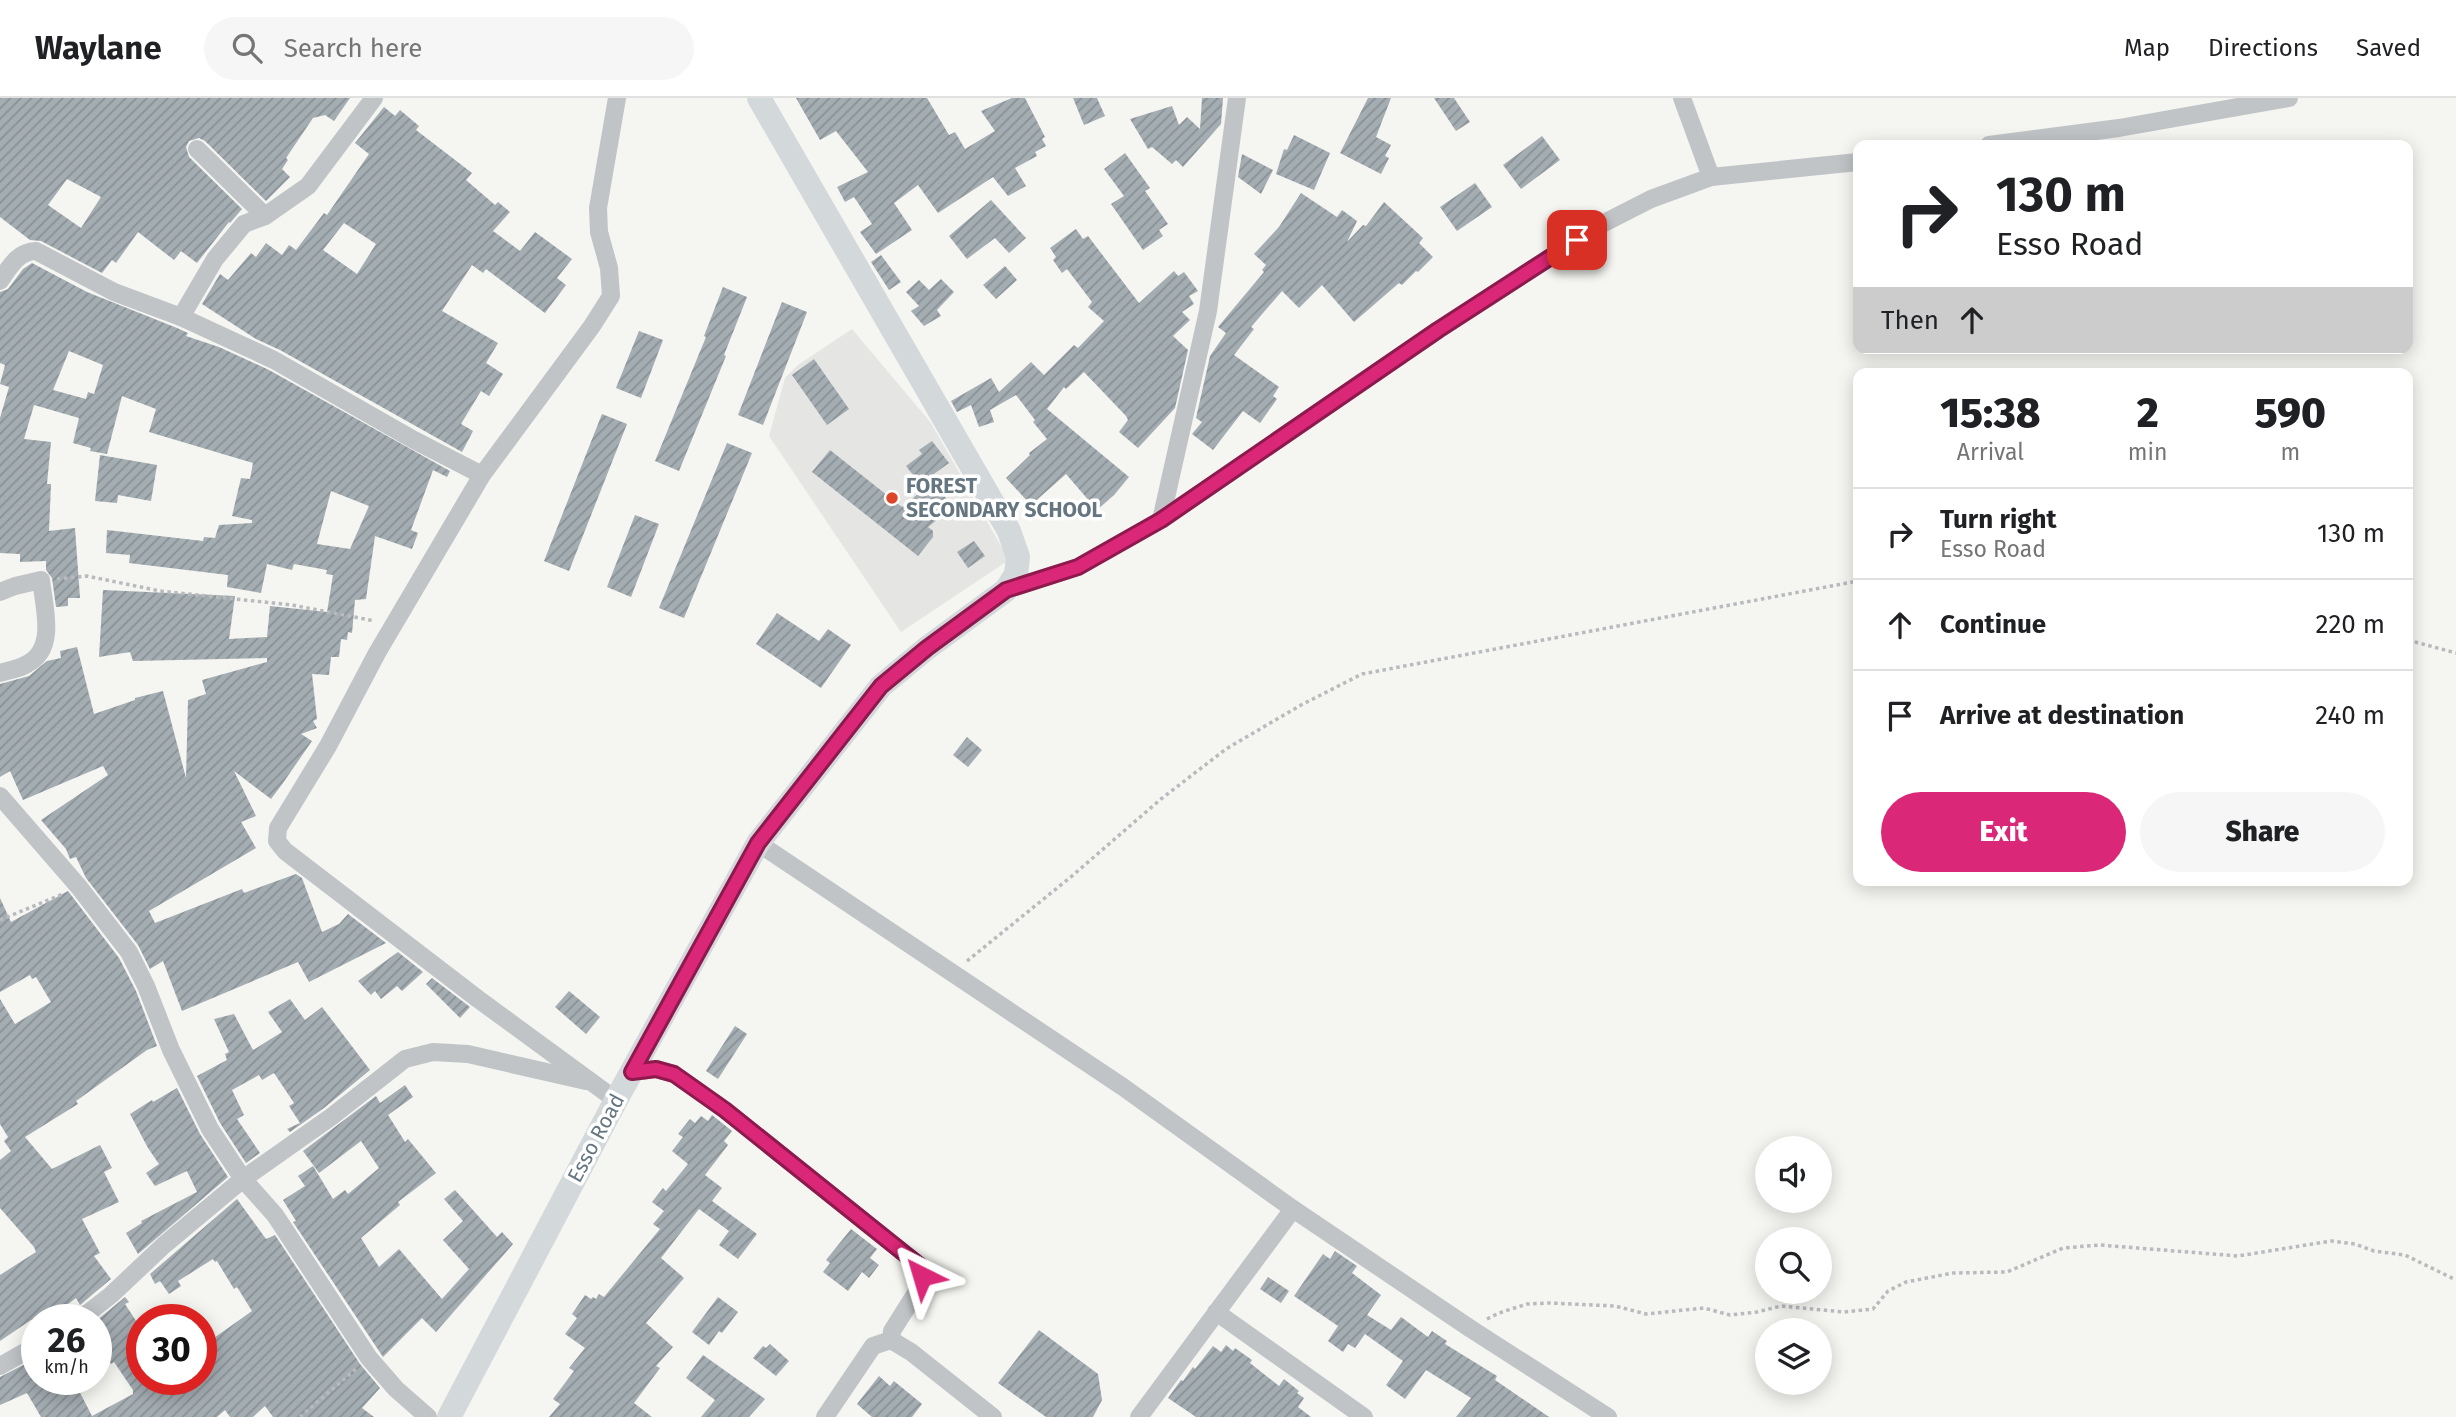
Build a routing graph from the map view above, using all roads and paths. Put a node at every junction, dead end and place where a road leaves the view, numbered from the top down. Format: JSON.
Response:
{"nodes":[{"id":1,"x":374,"y":98,"type":"edge"},
{"id":2,"x":617,"y":98,"type":"edge"},
{"id":3,"x":759,"y":98,"type":"edge"},
{"id":4,"x":1237,"y":98,"type":"edge"},
{"id":5,"x":1682,"y":98,"type":"edge"},
{"id":6,"x":2289,"y":98,"type":"edge"},
{"id":7,"x":2027,"y":140,"type":"edge"},
{"id":8,"x":197,"y":149,"type":"dead end"},
{"id":9,"x":1853,"y":163,"type":"edge"},
{"id":10,"x":1711,"y":177,"type":"junction"},
{"id":11,"x":265,"y":216,"type":"junction"},
{"id":12,"x":0,"y":281,"type":"edge"},
{"id":13,"x":181,"y":317,"type":"junction"},
{"id":14,"x":482,"y":475,"type":"junction"},
{"id":15,"x":1161,"y":520,"type":"junction"},
{"id":16,"x":41,"y":580,"type":"junction"},
{"id":17,"x":1853,"y":582,"type":"edge"},
{"id":18,"x":1006,"y":590,"type":"junction"},
{"id":19,"x":0,"y":592,"type":"edge"},
{"id":20,"x":393,"y":625,"type":"junction"},
{"id":21,"x":2413,"y":641,"type":"edge"},
{"id":22,"x":2456,"y":653,"type":"edge"},
{"id":23,"x":0,"y":673,"type":"edge"},
{"id":24,"x":0,"y":796,"type":"edge"},
{"id":25,"x":758,"y":843,"type":"junction"},
{"id":26,"x":79,"y":887,"type":"junction"},
{"id":27,"x":0,"y":919,"type":"edge"},
{"id":28,"x":954,"y":972,"type":"junction"},
{"id":29,"x":632,"y":1072,"type":"junction"},
{"id":30,"x":593,"y":1083,"type":"junction"},
{"id":31,"x":616,"y":1100,"type":"junction"},
{"id":32,"x":243,"y":1179,"type":"junction"},
{"id":33,"x":1293,"y":1209,"type":"junction"},
{"id":34,"x":2456,"y":1280,"type":"edge"},
{"id":35,"x":99,"y":1304,"type":"edge"},
{"id":36,"x":1216,"y":1312,"type":"junction"},
{"id":37,"x":1471,"y":1329,"type":"junction"},
{"id":38,"x":891,"y":1340,"type":"junction"},
{"id":39,"x":21,"y":1354,"type":"edge"},
{"id":40,"x":369,"y":1358,"type":"junction"},
{"id":41,"x":0,"y":1366,"type":"edge"},
{"id":42,"x":456,"y":1414,"type":"edge"},
{"id":43,"x":300,"y":1417,"type":"edge"},
{"id":44,"x":428,"y":1417,"type":"edge"},
{"id":45,"x":825,"y":1417,"type":"edge"},
{"id":46,"x":993,"y":1417,"type":"edge"},
{"id":47,"x":1139,"y":1417,"type":"edge"},
{"id":48,"x":1364,"y":1417,"type":"edge"},
{"id":49,"x":1608,"y":1417,"type":"edge"}],
"edges":[{"from":1,"to":11,"type":"street"},
{"from":2,"to":14,"type":"street"},
{"from":3,"to":18,"type":"street"},
{"from":4,"to":15,"type":"street"},
{"from":5,"to":10,"type":"street"},
{"from":6,"to":7,"type":"street"},
{"from":8,"to":11,"type":"street"},
{"from":9,"to":10,"type":"street"},
{"from":10,"to":15,"type":"street"},
{"from":11,"to":13,"type":"street"},
{"from":12,"to":13,"type":"street"},
{"from":13,"to":14,"type":"street"},
{"from":14,"to":20,"type":"street"},
{"from":15,"to":18,"type":"street"},
{"from":16,"to":19,"type":"street"},
{"from":16,"to":20,"type":"path"},
{"from":16,"to":23,"type":"street"},
{"from":17,"to":28,"type":"path"},
{"from":18,"to":25,"type":"street","name":"Esso Road"},
{"from":20,"to":30,"type":"street"},
{"from":21,"to":22,"type":"path"},
{"from":24,"to":26,"type":"street"},
{"from":25,"to":28,"type":"street"},
{"from":25,"to":29,"type":"street","name":"Esso Road"},
{"from":26,"to":27,"type":"path"},
{"from":26,"to":32,"type":"street"},
{"from":28,"to":33,"type":"street"},
{"from":29,"to":31,"type":"street","name":"Esso Road"},
{"from":29,"to":38,"type":"street"},
{"from":30,"to":31,"type":"street"},
{"from":30,"to":32,"type":"street"},
{"from":31,"to":42,"type":"street","name":"Esso Road"},
{"from":32,"to":35,"type":"street"},
{"from":32,"to":40,"type":"street"},
{"from":33,"to":36,"type":"street"},
{"from":33,"to":37,"type":"street"},
{"from":34,"to":37,"type":"path"},
{"from":36,"to":47,"type":"street"},
{"from":36,"to":48,"type":"street"},
{"from":37,"to":49,"type":"street"},
{"from":38,"to":45,"type":"street"},
{"from":38,"to":46,"type":"street"},
{"from":39,"to":41,"type":"street"},
{"from":40,"to":43,"type":"path"},
{"from":40,"to":44,"type":"street"}]}
